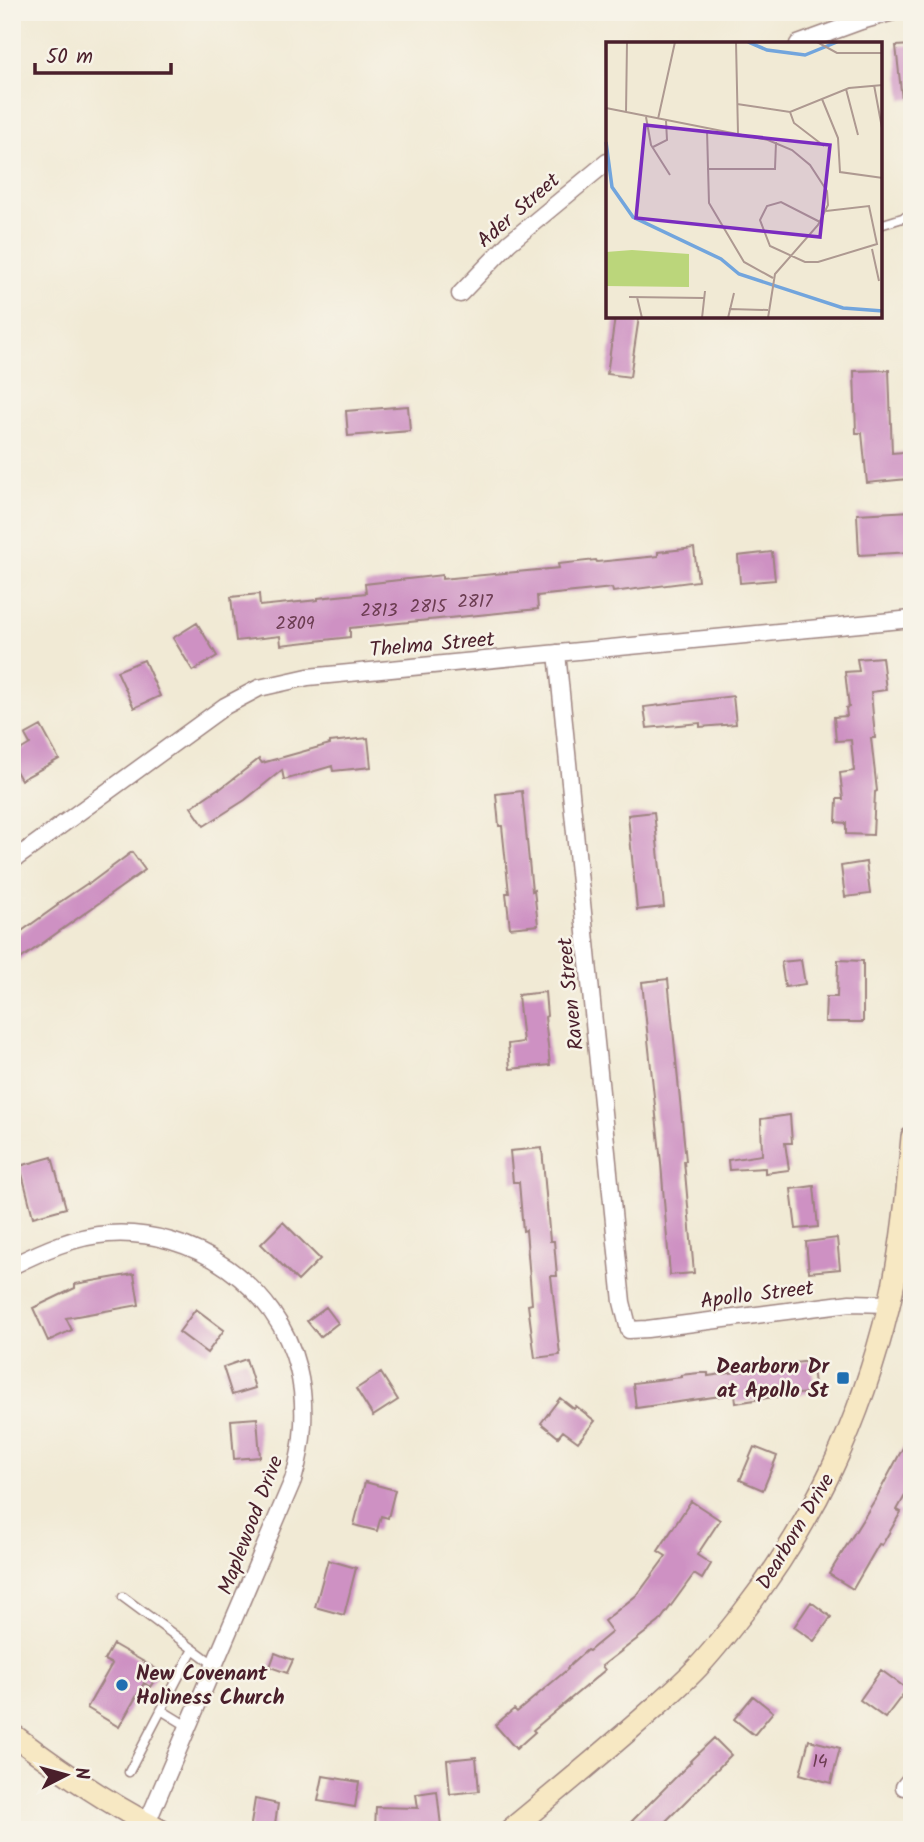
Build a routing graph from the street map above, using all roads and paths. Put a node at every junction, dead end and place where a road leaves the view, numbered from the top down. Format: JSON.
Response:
{"nodes":[{"id":1,"x":893,"y":12,"type":"edge"},
{"id":2,"x":803,"y":42,"type":"edge"},
{"id":3,"x":606,"y":163,"type":"edge"},
{"id":4,"x":912,"y":215,"type":"edge"},
{"id":5,"x":882,"y":224,"type":"edge"},
{"id":6,"x":460,"y":294,"type":"dead end"},
{"id":7,"x":912,"y":619,"type":"edge"},
{"id":8,"x":557,"y":653,"type":"junction"},
{"id":9,"x":12,"y":862,"type":"edge"},
{"id":10,"x":912,"y":1137,"type":"edge"},
{"id":11,"x":12,"y":1266,"type":"edge"},
{"id":12,"x":889,"y":1304,"type":"junction"},
{"id":13,"x":629,"y":1329,"type":"joint"},
{"id":14,"x":123,"y":1597,"type":"dead end"},
{"id":15,"x":193,"y":1649,"type":"junction"},
{"id":16,"x":216,"y":1665,"type":"junction"},
{"id":17,"x":161,"y":1710,"type":"junction"},
{"id":18,"x":189,"y":1727,"type":"junction"},
{"id":19,"x":12,"y":1734,"type":"edge"},
{"id":20,"x":129,"y":1772,"type":"dead end"},
{"id":21,"x":153,"y":1827,"type":"edge"},
{"id":22,"x":510,"y":1830,"type":"edge"}],
"edges":[{"from":1,"to":2,"type":"street"},
{"from":3,"to":6,"type":"street","name":"Ader Street"},
{"from":4,"to":5,"type":"lane"},
{"from":7,"to":8,"type":"street","name":"Thelma Street"},
{"from":8,"to":9,"type":"street","name":"Thelma Street"},
{"from":8,"to":13,"type":"street","name":"Raven Street"},
{"from":10,"to":12,"type":"street","name":"Dearborn Drive"},
{"from":11,"to":16,"type":"street","name":"Maplewood Drive"},
{"from":12,"to":13,"type":"street","name":"Apollo Street"},
{"from":12,"to":22,"type":"street","name":"Dearborn Drive"},
{"from":14,"to":15,"type":"lane"},
{"from":15,"to":16,"type":"lane"},
{"from":15,"to":17,"type":"lane"},
{"from":16,"to":18,"type":"street","name":"Maplewood Drive"},
{"from":17,"to":18,"type":"lane"},
{"from":17,"to":20,"type":"lane"},
{"from":18,"to":21,"type":"street","name":"Maplewood Drive"},
{"from":19,"to":21,"type":"street"}]}
